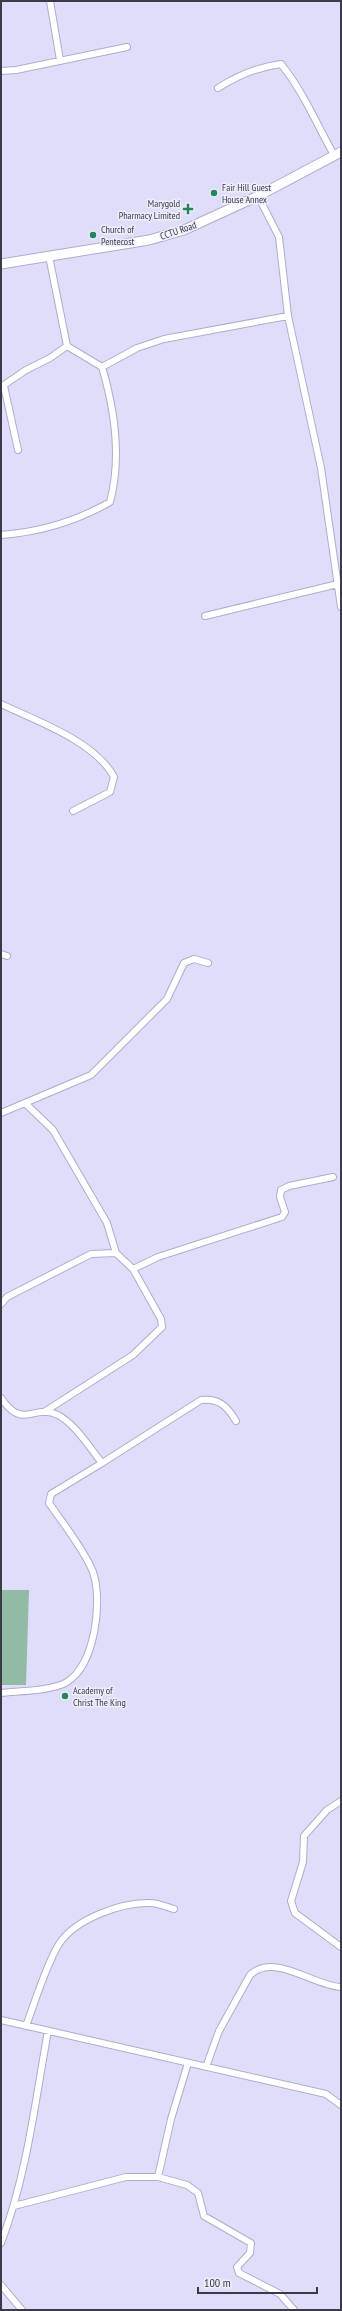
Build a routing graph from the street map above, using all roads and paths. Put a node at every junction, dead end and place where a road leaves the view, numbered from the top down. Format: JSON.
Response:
{"nodes":[{"id":1,"x":50,"y":1,"type":"edge"},
{"id":2,"x":126,"y":47,"type":"dead end"},
{"id":3,"x":60,"y":60,"type":"junction"},
{"id":4,"x":1,"y":71,"type":"edge"},
{"id":5,"x":218,"y":88,"type":"dead end"},
{"id":6,"x":338,"y":154,"type":"edge"},
{"id":7,"x":258,"y":196,"type":"junction"},
{"id":8,"x":49,"y":256,"type":"junction"},
{"id":9,"x":1,"y":264,"type":"edge"},
{"id":10,"x":288,"y":316,"type":"junction"},
{"id":11,"x":67,"y":346,"type":"junction"},
{"id":12,"x":102,"y":367,"type":"junction"},
{"id":13,"x":3,"y":386,"type":"edge"},
{"id":14,"x":18,"y":450,"type":"dead end"},
{"id":15,"x":1,"y":535,"type":"edge"},
{"id":16,"x":338,"y":584,"type":"junction"},
{"id":17,"x":341,"y":607,"type":"edge"},
{"id":18,"x":206,"y":616,"type":"dead end"},
{"id":19,"x":1,"y":704,"type":"edge"},
{"id":20,"x":74,"y":811,"type":"dead end"},
{"id":21,"x":208,"y":963,"type":"dead end"},
{"id":22,"x":25,"y":1103,"type":"junction"},
{"id":23,"x":1,"y":1113,"type":"edge"},
{"id":24,"x":333,"y":1177,"type":"dead end"},
{"id":25,"x":116,"y":1253,"type":"junction"},
{"id":26,"x":133,"y":1269,"type":"junction"},
{"id":27,"x":1,"y":1304,"type":"edge"},
{"id":28,"x":1,"y":1398,"type":"edge"},
{"id":29,"x":44,"y":1412,"type":"junction"},
{"id":30,"x":236,"y":1421,"type":"dead end"},
{"id":31,"x":102,"y":1463,"type":"junction"},
{"id":32,"x":1,"y":1694,"type":"edge"},
{"id":33,"x":341,"y":1801,"type":"edge"},
{"id":34,"x":174,"y":1909,"type":"dead end"},
{"id":35,"x":341,"y":1947,"type":"edge"},
{"id":36,"x":341,"y":1987,"type":"edge"},
{"id":37,"x":1,"y":2020,"type":"edge"},
{"id":38,"x":26,"y":2026,"type":"junction"},
{"id":39,"x":48,"y":2031,"type":"junction"},
{"id":40,"x":188,"y":2063,"type":"junction"},
{"id":41,"x":206,"y":2067,"type":"junction"},
{"id":42,"x":341,"y":2105,"type":"edge"},
{"id":43,"x":158,"y":2177,"type":"junction"},
{"id":44,"x":14,"y":2206,"type":"junction"},
{"id":45,"x":1,"y":2243,"type":"edge"},
{"id":46,"x":1,"y":2286,"type":"edge"},
{"id":47,"x":22,"y":2310,"type":"edge"},
{"id":48,"x":294,"y":2310,"type":"edge"}],
"edges":[{"from":1,"to":3,"type":"street"},
{"from":2,"to":3,"type":"street"},
{"from":3,"to":4,"type":"street"},
{"from":5,"to":6,"type":"street"},
{"from":6,"to":7,"type":"street","name":"CCTU Road"},
{"from":7,"to":8,"type":"street","name":"CCTU Road"},
{"from":7,"to":10,"type":"street"},
{"from":8,"to":9,"type":"street","name":"CCTU Road"},
{"from":8,"to":11,"type":"street"},
{"from":10,"to":12,"type":"street"},
{"from":10,"to":16,"type":"street"},
{"from":11,"to":12,"type":"street"},
{"from":11,"to":13,"type":"street"},
{"from":12,"to":15,"type":"street"},
{"from":13,"to":14,"type":"street"},
{"from":16,"to":17,"type":"street"},
{"from":16,"to":18,"type":"street"},
{"from":19,"to":20,"type":"street"},
{"from":21,"to":22,"type":"street"},
{"from":22,"to":23,"type":"street"},
{"from":22,"to":25,"type":"street"},
{"from":24,"to":26,"type":"street"},
{"from":25,"to":26,"type":"street"},
{"from":25,"to":27,"type":"street"},
{"from":26,"to":29,"type":"street"},
{"from":28,"to":29,"type":"street"},
{"from":29,"to":31,"type":"street"},
{"from":30,"to":31,"type":"street"},
{"from":31,"to":32,"type":"street"},
{"from":33,"to":35,"type":"street"},
{"from":34,"to":38,"type":"street"},
{"from":36,"to":41,"type":"street"},
{"from":37,"to":38,"type":"street"},
{"from":38,"to":39,"type":"street"},
{"from":39,"to":40,"type":"street"},
{"from":39,"to":44,"type":"street"},
{"from":40,"to":41,"type":"street"},
{"from":40,"to":43,"type":"street"},
{"from":41,"to":42,"type":"street"},
{"from":43,"to":44,"type":"street"},
{"from":43,"to":48,"type":"street"},
{"from":44,"to":45,"type":"street"},
{"from":46,"to":47,"type":"street"}]}
